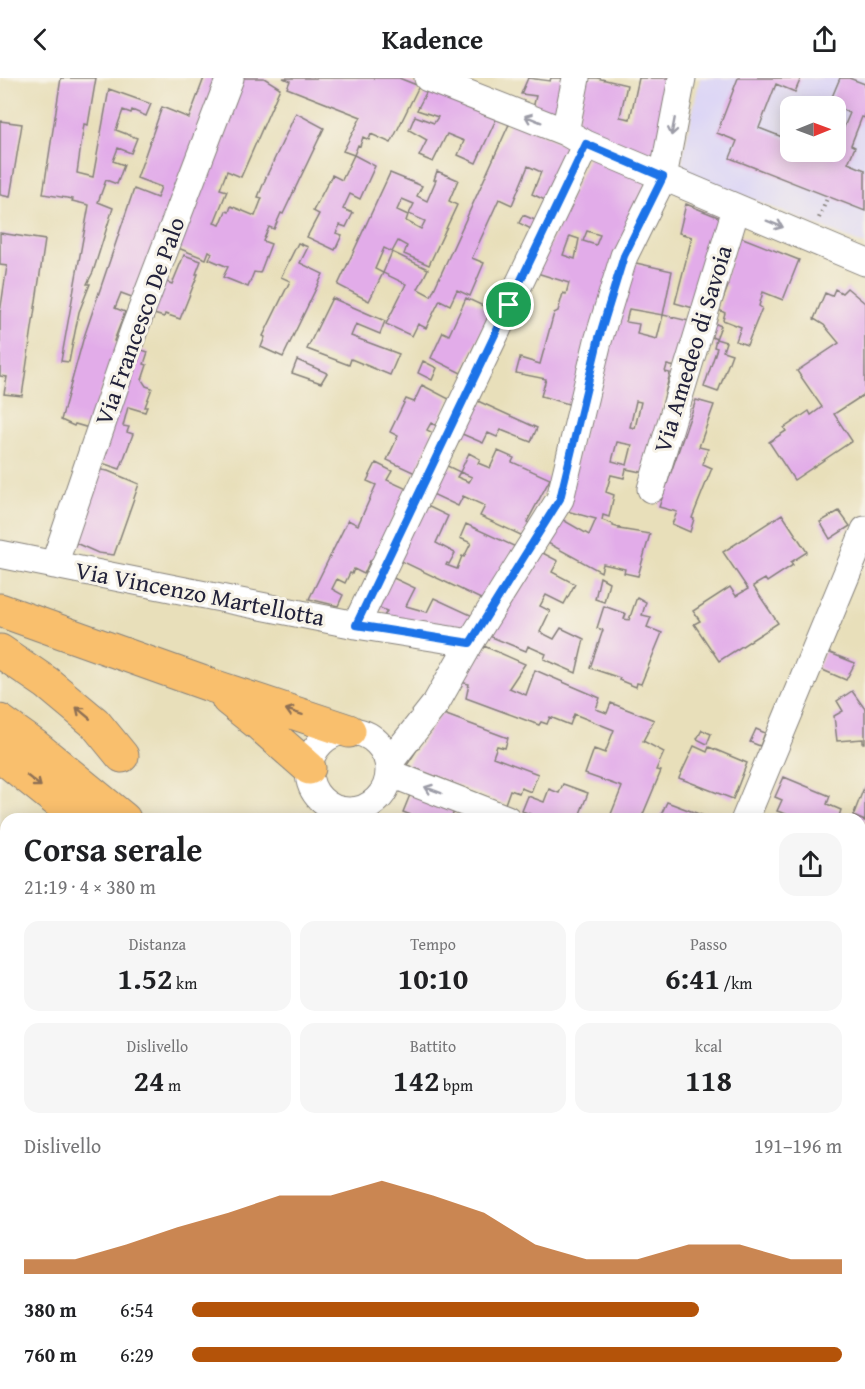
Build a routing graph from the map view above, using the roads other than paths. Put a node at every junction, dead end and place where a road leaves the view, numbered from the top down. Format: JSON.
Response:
{"nodes":[{"id":1,"x":230,"y":78,"type":"edge"},
{"id":2,"x":428,"y":78,"type":"edge"},
{"id":3,"x":576,"y":78,"type":"edge"},
{"id":4,"x":682,"y":78,"type":"edge"},
{"id":5,"x":576,"y":138,"type":"junction"},
{"id":6,"x":663,"y":177,"type":"junction"},
{"id":7,"x":736,"y":209,"type":"junction"},
{"id":8,"x":865,"y":262,"type":"edge"},
{"id":9,"x":651,"y":489,"type":"dead end"},
{"id":10,"x":865,"y":530,"type":"edge"},
{"id":11,"x":0,"y":554,"type":"edge"},
{"id":12,"x":54,"y":565,"type":"junction"},
{"id":13,"x":0,"y":609,"type":"edge"},
{"id":14,"x":356,"y":625,"type":"junction"},
{"id":15,"x":470,"y":643,"type":"junction"},
{"id":16,"x":0,"y":651,"type":"edge"},
{"id":17,"x":210,"y":685,"type":"junction"},
{"id":18,"x":436,"y":703,"type":"junction"},
{"id":19,"x":2,"y":734,"type":"edge"},
{"id":20,"x":360,"y":734,"type":"junction"},
{"id":21,"x":122,"y":756,"type":"dead end"},
{"id":22,"x":309,"y":768,"type":"junction"},
{"id":23,"x":389,"y":768,"type":"junction"},
{"id":24,"x":77,"y":804,"type":"edge"},
{"id":25,"x":319,"y":810,"type":"edge"},
{"id":26,"x":368,"y":810,"type":"edge"},
{"id":27,"x":105,"y":813,"type":"edge"},
{"id":28,"x":493,"y":813,"type":"edge"},
{"id":29,"x":747,"y":813,"type":"edge"}],
"edges":[{"from":1,"to":12,"type":"street","name":"Via Francesco De Palo"},
{"from":5,"to":2,"type":"street","one_way":true},
{"from":3,"to":5,"type":"street"},
{"from":4,"to":6,"type":"street","one_way":true},
{"from":5,"to":6,"type":"street"},
{"from":5,"to":14,"type":"street"},
{"from":6,"to":7,"type":"street"},
{"from":6,"to":15,"type":"street"},
{"from":7,"to":8,"type":"street","one_way":true},
{"from":7,"to":9,"type":"street","name":"Via Amedeo di Savoia"},
{"from":10,"to":29,"type":"street"},
{"from":11,"to":12,"type":"street","name":"Via Vincenzo Martellotta"},
{"from":12,"to":14,"type":"street","name":"Via Vincenzo Martellotta"},
{"from":13,"to":17,"type":"highway"},
{"from":14,"to":15,"type":"street","name":"Via Vincenzo Martellotta"},
{"from":15,"to":18,"type":"street"},
{"from":21,"to":16,"type":"highway","one_way":true},
{"from":20,"to":17,"type":"highway","one_way":true},
{"from":17,"to":22,"type":"highway"},
{"from":18,"to":20,"type":"street"},
{"from":18,"to":23,"type":"street"},
{"from":19,"to":24,"type":"highway"},
{"from":20,"to":22,"type":"street"},
{"from":20,"to":23,"type":"street"},
{"from":22,"to":25,"type":"street"},
{"from":23,"to":26,"type":"street"},
{"from":28,"to":23,"type":"street","one_way":true},
{"from":24,"to":27,"type":"highway"},
{"from":25,"to":26,"type":"street"}]}
